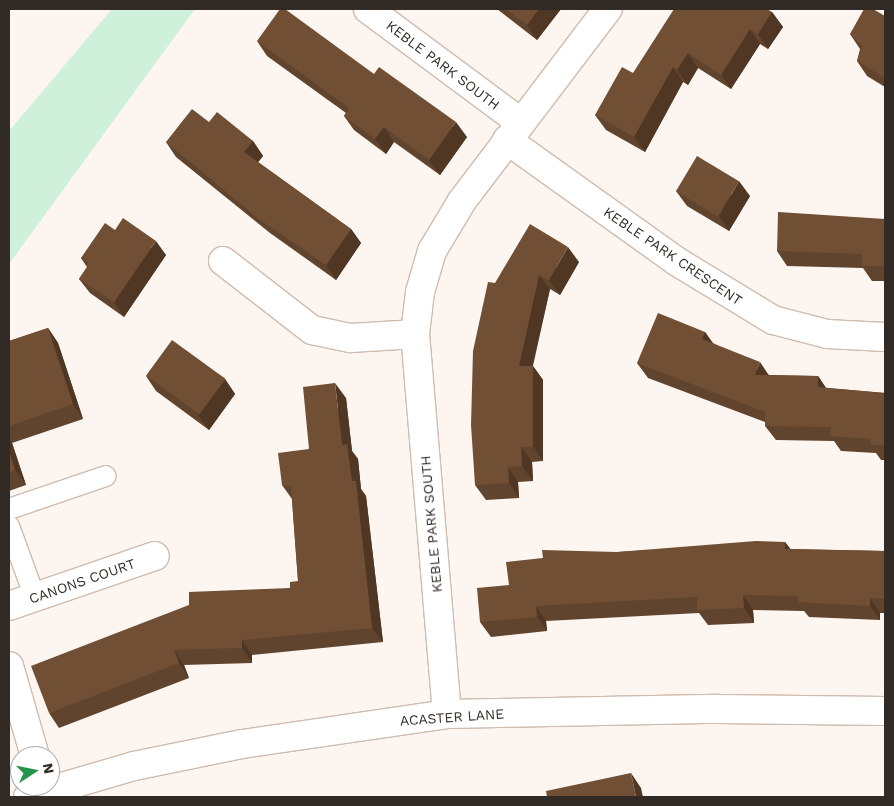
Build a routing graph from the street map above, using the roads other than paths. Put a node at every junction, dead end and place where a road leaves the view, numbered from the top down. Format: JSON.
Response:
{"nodes":[{"id":1,"x":368,"y":9,"type":"edge"},
{"id":2,"x":608,"y":9,"type":"edge"},
{"id":3,"x":513,"y":130,"type":"junction"},
{"id":4,"x":223,"y":261,"type":"dead end"},
{"id":5,"x":415,"y":334,"type":"junction"},
{"id":6,"x":885,"y":337,"type":"edge"},
{"id":7,"x":106,"y":476,"type":"dead end"},
{"id":8,"x":9,"y":509,"type":"edge"},
{"id":9,"x":9,"y":526,"type":"edge"},
{"id":10,"x":155,"y":556,"type":"dead end"},
{"id":11,"x":35,"y":598,"type":"junction"},
{"id":12,"x":9,"y":606,"type":"edge"},
{"id":13,"x":9,"y":666,"type":"edge"},
{"id":14,"x":885,"y":711,"type":"edge"},
{"id":15,"x":448,"y":714,"type":"junction"},
{"id":16,"x":32,"y":746,"type":"edge"},
{"id":17,"x":60,"y":786,"type":"edge"}],
"edges":[{"from":1,"to":3,"type":"street","name":"KEBLE PARK SOUTH"},
{"from":2,"to":3,"type":"street","name":"KEBLE PARK SOUTH"},
{"from":3,"to":5,"type":"street","name":"KEBLE PARK SOUTH"},
{"from":3,"to":6,"type":"street","name":"KEBLE PARK CRESCENT"},
{"from":4,"to":5,"type":"street"},
{"from":5,"to":15,"type":"street","name":"KEBLE PARK SOUTH"},
{"from":7,"to":8,"type":"lane"},
{"from":9,"to":11,"type":"lane"},
{"from":10,"to":11,"type":"street","name":"CANONS COURT"},
{"from":11,"to":12,"type":"street","name":"CANONS COURT"},
{"from":13,"to":16,"type":"street"},
{"from":14,"to":15,"type":"street","name":"ACASTER LANE"},
{"from":15,"to":17,"type":"street","name":"ACASTER LANE"}]}
